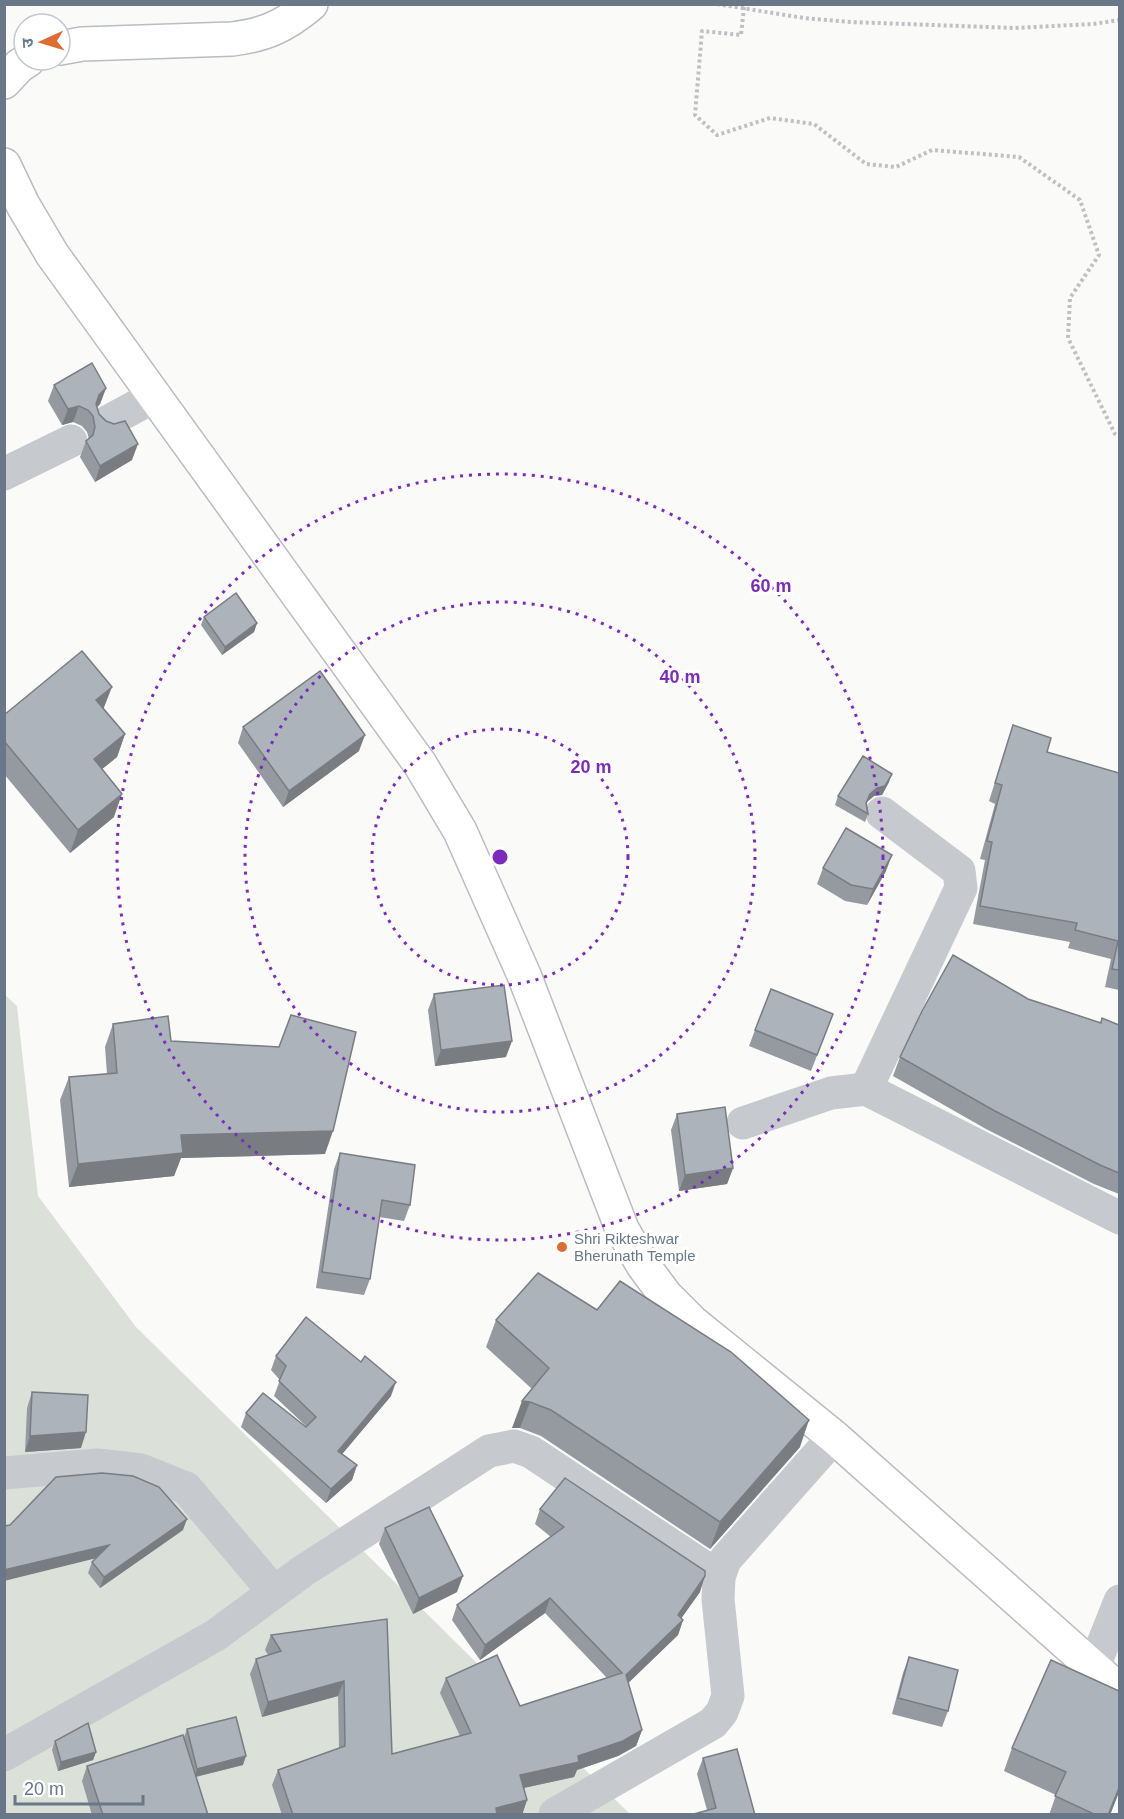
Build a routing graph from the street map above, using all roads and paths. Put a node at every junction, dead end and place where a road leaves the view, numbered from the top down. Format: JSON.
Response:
{"nodes":[{"id":1,"x":310,"y":4,"type":"edge"},
{"id":2,"x":717,"y":4,"type":"edge"},
{"id":3,"x":744,"y":7,"type":"junction"},
{"id":4,"x":1119,"y":20,"type":"edge"},
{"id":5,"x":72,"y":46,"type":"edge"},
{"id":6,"x":4,"y":165,"type":"edge"},
{"id":7,"x":155,"y":396,"type":"junction"},
{"id":8,"x":109,"y":420,"type":"edge"},
{"id":9,"x":1119,"y":437,"type":"edge"},
{"id":10,"x":71,"y":441,"type":"dead end"},
{"id":11,"x":4,"y":474,"type":"edge"},
{"id":12,"x":882,"y":813,"type":"dead end"},
{"id":13,"x":866,"y":1089,"type":"junction"},
{"id":14,"x":743,"y":1123,"type":"dead end"},
{"id":15,"x":1119,"y":1218,"type":"edge"},
{"id":16,"x":834,"y":1437,"type":"junction"},
{"id":17,"x":4,"y":1473,"type":"edge"},
{"id":18,"x":719,"y":1577,"type":"junction"},
{"id":19,"x":274,"y":1592,"type":"junction"},
{"id":20,"x":1119,"y":1601,"type":"edge"},
{"id":21,"x":1093,"y":1669,"type":"junction"},
{"id":22,"x":1119,"y":1691,"type":"edge"},
{"id":23,"x":4,"y":1755,"type":"edge"},
{"id":24,"x":555,"y":1815,"type":"edge"}],
"edges":[{"from":1,"to":5,"type":"main road"},
{"from":2,"to":3,"type":"path"},
{"from":3,"to":4,"type":"path"},
{"from":3,"to":9,"type":"path"},
{"from":6,"to":7,"type":"main road"},
{"from":7,"to":8,"type":"street"},
{"from":7,"to":16,"type":"main road"},
{"from":10,"to":11,"type":"street"},
{"from":12,"to":13,"type":"street"},
{"from":13,"to":14,"type":"street"},
{"from":13,"to":15,"type":"street"},
{"from":16,"to":18,"type":"street"},
{"from":16,"to":21,"type":"main road"},
{"from":17,"to":19,"type":"street"},
{"from":18,"to":19,"type":"street"},
{"from":18,"to":24,"type":"street"},
{"from":19,"to":23,"type":"street"},
{"from":20,"to":21,"type":"street"},
{"from":21,"to":22,"type":"main road"}]}
